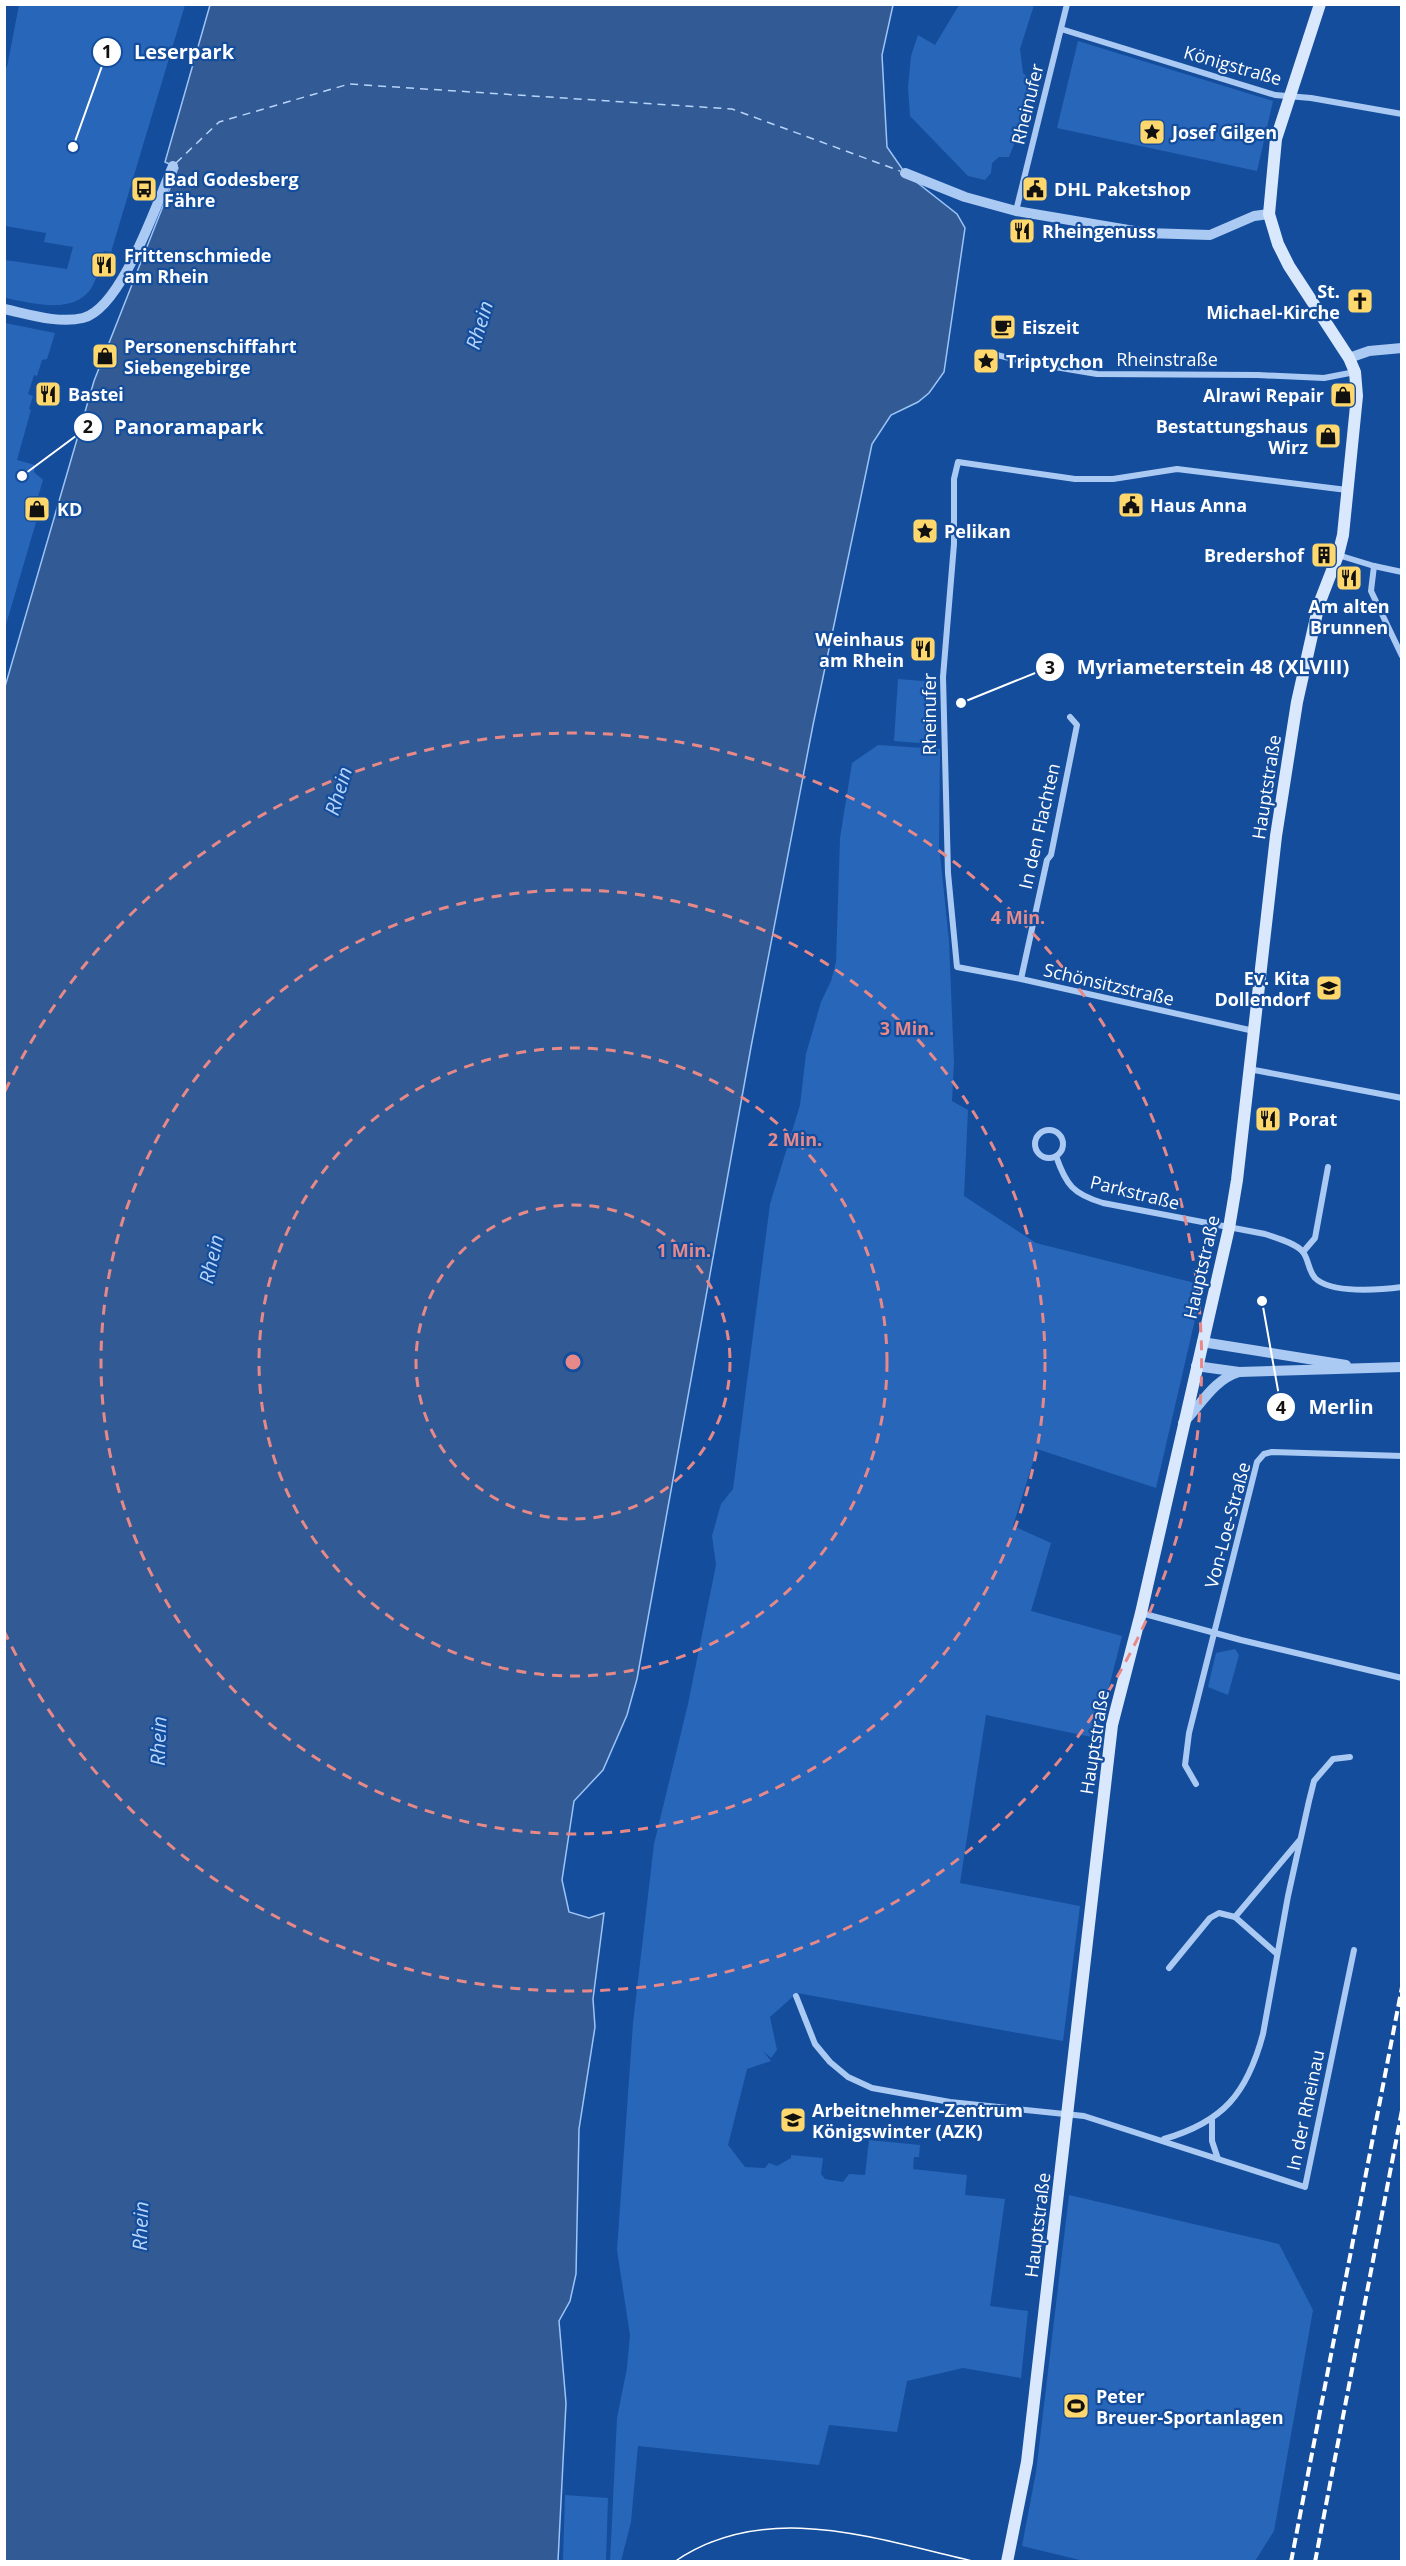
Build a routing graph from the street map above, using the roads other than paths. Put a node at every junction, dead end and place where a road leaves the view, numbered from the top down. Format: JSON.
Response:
{"nodes":[{"id":1,"x":1067,"y":4,"type":"edge"},
{"id":2,"x":1320,"y":4,"type":"edge"},
{"id":3,"x":1061,"y":28,"type":"junction"},
{"id":4,"x":1290,"y":96,"type":"junction"},
{"id":5,"x":1401,"y":114,"type":"edge"},
{"id":6,"x":173,"y":166,"type":"dead end"},
{"id":7,"x":905,"y":173,"type":"dead end"},
{"id":8,"x":1016,"y":211,"type":"junction"},
{"id":9,"x":1269,"y":214,"type":"junction"},
{"id":10,"x":4,"y":309,"type":"edge"},
{"id":11,"x":1401,"y":348,"type":"edge"},
{"id":12,"x":981,"y":351,"type":"dead end"},
{"id":13,"x":1349,"y":358,"type":"junction"},
{"id":14,"x":1355,"y":372,"type":"junction"},
{"id":15,"x":1347,"y":490,"type":"junction"},
{"id":16,"x":1338,"y":555,"type":"junction"},
{"id":17,"x":1374,"y":566,"type":"junction"},
{"id":18,"x":1401,"y":572,"type":"edge"},
{"id":19,"x":1401,"y":656,"type":"edge"},
{"id":20,"x":1070,"y":717,"type":"dead end"},
{"id":21,"x":957,"y":967,"type":"joint"},
{"id":22,"x":1022,"y":979,"type":"junction"},
{"id":23,"x":1254,"y":1031,"type":"junction"},
{"id":24,"x":1249,"y":1069,"type":"junction"},
{"id":25,"x":1401,"y":1098,"type":"edge"},
{"id":26,"x":1056,"y":1156,"type":"junction"},
{"id":27,"x":1328,"y":1167,"type":"dead end"},
{"id":28,"x":1229,"y":1228,"type":"junction"},
{"id":29,"x":1303,"y":1252,"type":"junction"},
{"id":30,"x":1401,"y":1287,"type":"edge"},
{"id":31,"x":1202,"y":1342,"type":"junction"},
{"id":32,"x":1196,"y":1366,"type":"junction"},
{"id":33,"x":1401,"y":1367,"type":"edge"},
{"id":34,"x":1367,"y":1368,"type":"junction"},
{"id":35,"x":1239,"y":1372,"type":"junction"},
{"id":36,"x":1183,"y":1423,"type":"junction"},
{"id":37,"x":1401,"y":1456,"type":"edge"},
{"id":38,"x":1141,"y":1613,"type":"junction"},
{"id":39,"x":1215,"y":1634,"type":"junction"},
{"id":40,"x":1401,"y":1678,"type":"edge"},
{"id":41,"x":1350,"y":1757,"type":"dead end"},
{"id":42,"x":1196,"y":1784,"type":"dead end"},
{"id":43,"x":1300,"y":1839,"type":"junction"},
{"id":44,"x":1235,"y":1917,"type":"junction"},
{"id":45,"x":1354,"y":1950,"type":"dead end"},
{"id":46,"x":1276,"y":1954,"type":"junction"},
{"id":47,"x":1168,"y":1968,"type":"dead end"},
{"id":48,"x":796,"y":1996,"type":"dead end"},
{"id":49,"x":1067,"y":2114,"type":"junction"},
{"id":50,"x":1212,"y":2120,"type":"junction"},
{"id":51,"x":1162,"y":2140,"type":"junction"},
{"id":52,"x":1218,"y":2159,"type":"junction"},
{"id":53,"x":1008,"y":2560,"type":"edge"}],
"edges":[{"from":1,"to":3,"type":"street","name":"Rheinufer"},
{"from":2,"to":4,"type":"main road","name":"Hauptstraße"},
{"from":3,"to":4,"type":"street","name":"Königstraße"},
{"from":3,"to":8,"type":"street","name":"Rheinufer"},
{"from":4,"to":5,"type":"street","name":"Königstraße"},
{"from":4,"to":9,"type":"main road","name":"Hauptstraße"},
{"from":6,"to":10,"type":"street"},
{"from":7,"to":8,"type":"street"},
{"from":8,"to":9,"type":"street"},
{"from":9,"to":13,"type":"main road","name":"Hauptstraße"},
{"from":11,"to":13,"type":"street"},
{"from":12,"to":14,"type":"street","name":"Rheinstraße"},
{"from":13,"to":14,"type":"main road","name":"Hauptstraße"},
{"from":14,"to":15,"type":"main road","name":"Hauptstraße"},
{"from":15,"to":16,"type":"main road","name":"Hauptstraße"},
{"from":15,"to":21,"type":"street","name":"Rheinufer"},
{"from":16,"to":17,"type":"street"},
{"from":16,"to":23,"type":"main road","name":"Hauptstraße"},
{"from":17,"to":18,"type":"street"},
{"from":17,"to":19,"type":"street"},
{"from":20,"to":22,"type":"street","name":"In den Flachten"},
{"from":21,"to":22,"type":"street","name":"Schönsitzstraße"},
{"from":22,"to":23,"type":"street","name":"Schönsitzstraße"},
{"from":23,"to":24,"type":"main road","name":"Hauptstraße"},
{"from":24,"to":25,"type":"street"},
{"from":24,"to":28,"type":"main road","name":"Hauptstraße"},
{"from":26,"to":26,"type":"street","name":"Parkstraße"},
{"from":26,"to":28,"type":"street","name":"Parkstraße"},
{"from":27,"to":29,"type":"street"},
{"from":28,"to":29,"type":"street","name":"Parkstraße"},
{"from":28,"to":31,"type":"main road","name":"Hauptstraße"},
{"from":29,"to":30,"type":"street"},
{"from":31,"to":32,"type":"main road","name":"Hauptstraße"},
{"from":31,"to":34,"type":"street"},
{"from":32,"to":35,"type":"street"},
{"from":32,"to":36,"type":"main road","name":"Hauptstraße"},
{"from":33,"to":34,"type":"street"},
{"from":34,"to":35,"type":"street"},
{"from":35,"to":36,"type":"street"},
{"from":36,"to":38,"type":"main road","name":"Hauptstraße"},
{"from":37,"to":39,"type":"street","name":"Von-Loe-Straße"},
{"from":38,"to":39,"type":"street"},
{"from":38,"to":49,"type":"main road","name":"Hauptstraße"},
{"from":39,"to":40,"type":"street"},
{"from":39,"to":42,"type":"street","name":"Von-Loe-Straße"},
{"from":41,"to":43,"type":"street"},
{"from":43,"to":44,"type":"street"},
{"from":43,"to":46,"type":"street"},
{"from":44,"to":46,"type":"street"},
{"from":44,"to":47,"type":"street"},
{"from":45,"to":52,"type":"street","name":"In der Rheinau"},
{"from":46,"to":50,"type":"street"},
{"from":48,"to":49,"type":"street","name":"In der Rheinau"},
{"from":49,"to":51,"type":"street","name":"In der Rheinau"},
{"from":49,"to":53,"type":"main road","name":"Hauptstraße"},
{"from":50,"to":51,"type":"street"},
{"from":50,"to":52,"type":"street"},
{"from":51,"to":52,"type":"street","name":"In der Rheinau"}]}
